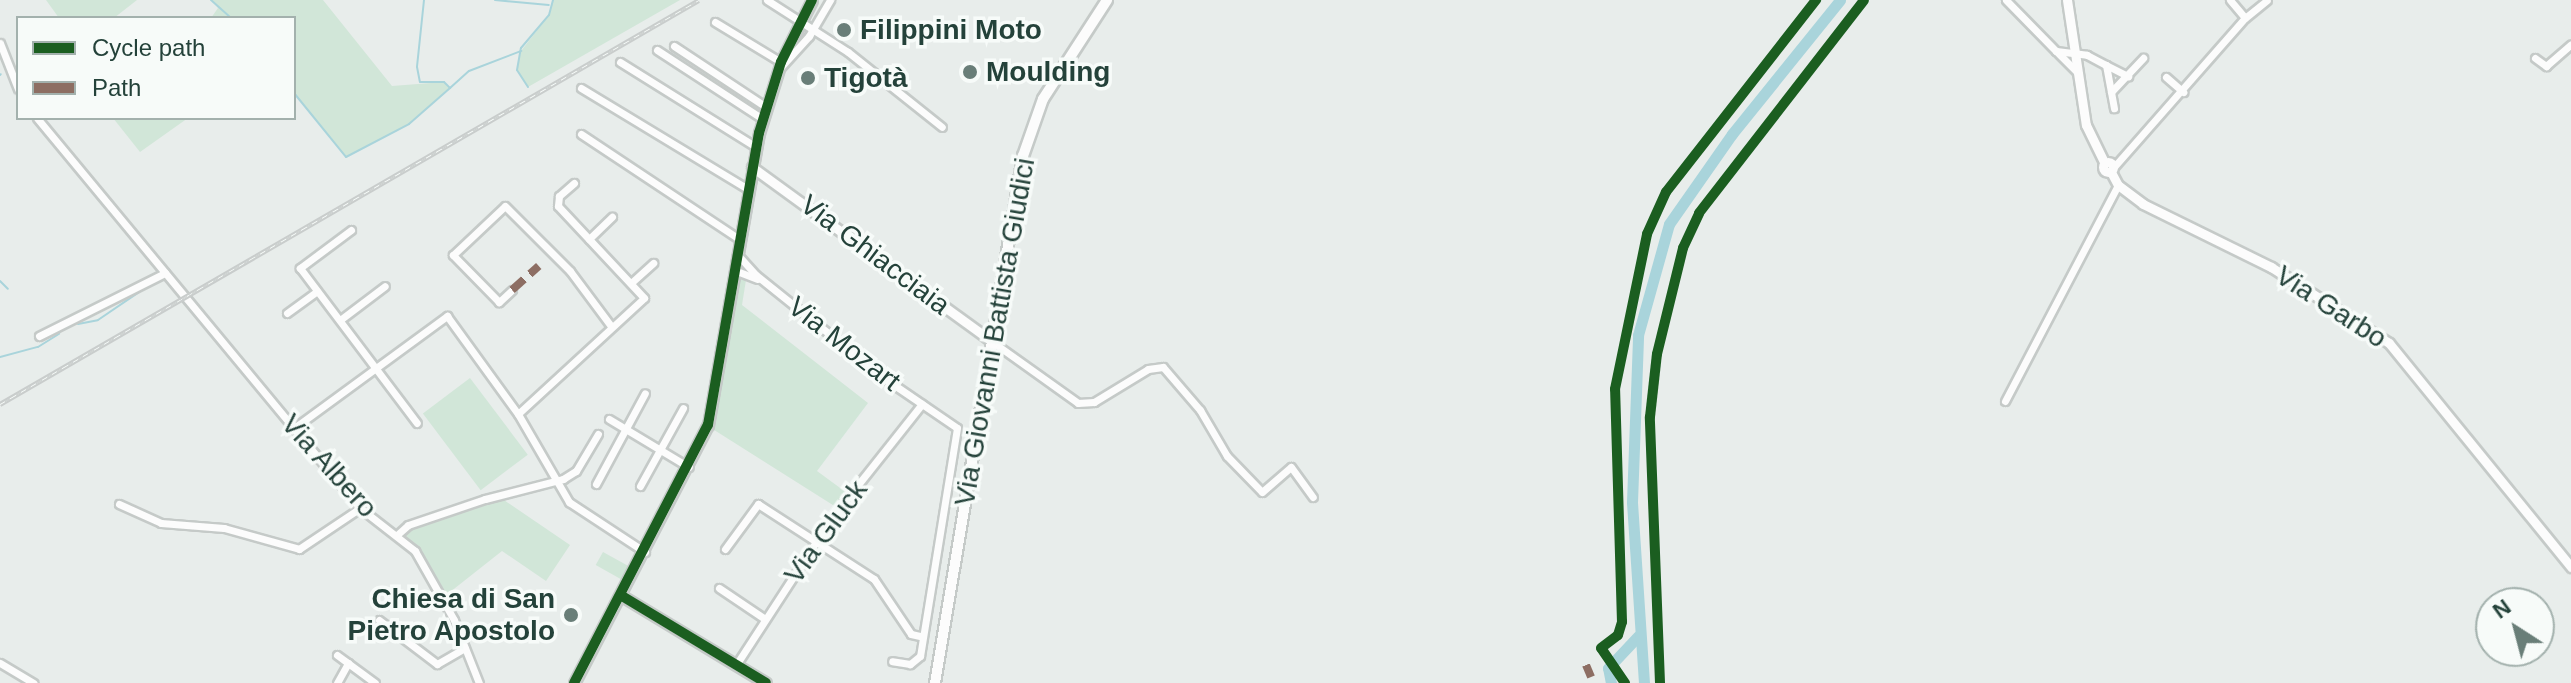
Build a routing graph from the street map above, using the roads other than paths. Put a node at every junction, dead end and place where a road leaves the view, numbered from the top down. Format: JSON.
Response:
{"nodes":[{"id":1,"x":767,"y":0,"type":"edge"},
{"id":2,"x":812,"y":0,"type":"edge"},
{"id":3,"x":830,"y":0,"type":"edge"},
{"id":4,"x":1107,"y":0,"type":"edge"},
{"id":5,"x":2006,"y":0,"type":"edge"},
{"id":6,"x":2067,"y":0,"type":"edge"},
{"id":7,"x":2230,"y":0,"type":"edge"},
{"id":8,"x":2267,"y":0,"type":"edge"},
{"id":9,"x":2245,"y":18,"type":"junction"},
{"id":10,"x":800,"y":20,"type":"junction"},
{"id":11,"x":715,"y":22,"type":"dead end"},
{"id":12,"x":813,"y":30,"type":"junction"},
{"id":13,"x":0,"y":43,"type":"edge"},
{"id":14,"x":2571,"y":44,"type":"edge"},
{"id":15,"x":674,"y":46,"type":"dead end"},
{"id":16,"x":657,"y":50,"type":"dead end"},
{"id":17,"x":2056,"y":51,"type":"junction"},
{"id":18,"x":2075,"y":54,"type":"junction"},
{"id":19,"x":2143,"y":58,"type":"dead end"},
{"id":20,"x":2535,"y":58,"type":"dead end"},
{"id":21,"x":620,"y":62,"type":"dead end"},
{"id":22,"x":2106,"y":65,"type":"junction"},
{"id":23,"x":779,"y":67,"type":"junction"},
{"id":24,"x":2078,"y":73,"type":"junction"},
{"id":25,"x":2128,"y":76,"type":"junction"},
{"id":26,"x":2166,"y":77,"type":"dead end"},
{"id":27,"x":16,"y":84,"type":"edge"},
{"id":28,"x":581,"y":88,"type":"dead end"},
{"id":29,"x":2111,"y":92,"type":"junction"},
{"id":30,"x":2183,"y":92,"type":"junction"},
{"id":31,"x":766,"y":107,"type":"junction"},
{"id":32,"x":2114,"y":108,"type":"dead end"},
{"id":33,"x":763,"y":119,"type":"junction"},
{"id":34,"x":39,"y":120,"type":"edge"},
{"id":35,"x":942,"y":127,"type":"dead end"},
{"id":36,"x":581,"y":134,"type":"dead end"},
{"id":37,"x":756,"y":147,"type":"junction"},
{"id":38,"x":752,"y":167,"type":"junction"},
{"id":39,"x":2110,"y":168,"type":"junction"},
{"id":40,"x":574,"y":183,"type":"dead end"},
{"id":41,"x":2118,"y":185,"type":"junction"},
{"id":42,"x":748,"y":189,"type":"junction"},
{"id":43,"x":612,"y":217,"type":"dead end"},
{"id":44,"x":351,"y":230,"type":"dead end"},
{"id":45,"x":589,"y":239,"type":"junction"},
{"id":46,"x":739,"y":239,"type":"junction"},
{"id":47,"x":737,"y":253,"type":"junction"},
{"id":48,"x":653,"y":263,"type":"dead end"},
{"id":49,"x":734,"y":270,"type":"junction"},
{"id":50,"x":165,"y":273,"type":"junction"},
{"id":51,"x":631,"y":283,"type":"junction"},
{"id":52,"x":766,"y":284,"type":"junction"},
{"id":53,"x":385,"y":286,"type":"dead end"},
{"id":54,"x":512,"y":290,"type":"dead end"},
{"id":55,"x":317,"y":291,"type":"junction"},
{"id":56,"x":287,"y":313,"type":"dead end"},
{"id":57,"x":340,"y":320,"type":"junction"},
{"id":58,"x":611,"y":326,"type":"junction"},
{"id":59,"x":39,"y":336,"type":"dead end"},
{"id":60,"x":994,"y":343,"type":"junction"},
{"id":61,"x":376,"y":368,"type":"junction"},
{"id":62,"x":645,"y":393,"type":"dead end"},
{"id":63,"x":2005,"y":401,"type":"dead end"},
{"id":64,"x":922,"y":404,"type":"junction"},
{"id":65,"x":683,"y":408,"type":"dead end"},
{"id":66,"x":518,"y":414,"type":"junction"},
{"id":67,"x":609,"y":419,"type":"dead end"},
{"id":68,"x":417,"y":423,"type":"dead end"},
{"id":69,"x":294,"y":428,"type":"junction"},
{"id":70,"x":625,"y":429,"type":"junction"},
{"id":71,"x":598,"y":434,"type":"dead end"},
{"id":72,"x":659,"y":450,"type":"junction"},
{"id":73,"x":689,"y":467,"type":"junction"},
{"id":74,"x":555,"y":482,"type":"junction"},
{"id":75,"x":596,"y":484,"type":"dead end"},
{"id":76,"x":640,"y":486,"type":"dead end"},
{"id":77,"x":1313,"y":497,"type":"dead end"},
{"id":78,"x":119,"y":504,"type":"dead end"},
{"id":79,"x":360,"y":508,"type":"junction"},
{"id":80,"x":398,"y":534,"type":"junction"},
{"id":81,"x":815,"y":542,"type":"junction"},
{"id":82,"x":725,"y":549,"type":"dead end"},
{"id":83,"x":645,"y":552,"type":"junction"},
{"id":84,"x":2571,"y":567,"type":"edge"},
{"id":85,"x":719,"y":588,"type":"dead end"},
{"id":86,"x":622,"y":596,"type":"junction"},
{"id":87,"x":765,"y":619,"type":"junction"},
{"id":88,"x":379,"y":620,"type":"dead end"},
{"id":89,"x":920,"y":636,"type":"junction"},
{"id":90,"x":465,"y":648,"type":"junction"},
{"id":91,"x":337,"y":655,"type":"dead end"},
{"id":92,"x":892,"y":661,"type":"dead end"},
{"id":93,"x":0,"y":663,"type":"edge"},
{"id":94,"x":348,"y":663,"type":"junction"},
{"id":95,"x":736,"y":665,"type":"junction"},
{"id":96,"x":33,"y":683,"type":"edge"},
{"id":97,"x":337,"y":683,"type":"edge"},
{"id":98,"x":375,"y":683,"type":"edge"},
{"id":99,"x":479,"y":683,"type":"edge"},
{"id":100,"x":574,"y":683,"type":"edge"},
{"id":101,"x":766,"y":683,"type":"edge"},
{"id":102,"x":935,"y":683,"type":"edge"}],
"edges":[{"from":1,"to":10,"type":"street"},
{"from":2,"to":10,"type":"street"},
{"from":3,"to":12,"type":"street"},
{"from":4,"to":60,"type":"main road","name":"Via Giovanni Battista Giudici"},
{"from":5,"to":17,"type":"street"},
{"from":6,"to":18,"type":"street","name":"Via Garbo"},
{"from":7,"to":9,"type":"street"},
{"from":8,"to":9,"type":"street"},
{"from":9,"to":30,"type":"street"},
{"from":10,"to":12,"type":"street"},
{"from":10,"to":23,"type":"street"},
{"from":11,"to":23,"type":"street"},
{"from":12,"to":23,"type":"street"},
{"from":12,"to":35,"type":"street"},
{"from":13,"to":27,"type":"street"},
{"from":14,"to":20,"type":"street"},
{"from":15,"to":31,"type":"street"},
{"from":16,"to":33,"type":"street"},
{"from":17,"to":18,"type":"street"},
{"from":17,"to":24,"type":"street"},
{"from":18,"to":22,"type":"street"},
{"from":18,"to":24,"type":"street","name":"Via Garbo"},
{"from":19,"to":25,"type":"street"},
{"from":21,"to":37,"type":"street"},
{"from":22,"to":25,"type":"street"},
{"from":22,"to":29,"type":"street"},
{"from":23,"to":31,"type":"street"},
{"from":24,"to":39,"type":"street","name":"Via Garbo"},
{"from":25,"to":29,"type":"street"},
{"from":26,"to":30,"type":"street"},
{"from":28,"to":42,"type":"street"},
{"from":29,"to":32,"type":"street"},
{"from":30,"to":39,"type":"street"},
{"from":31,"to":33,"type":"street"},
{"from":33,"to":37,"type":"street"},
{"from":34,"to":50,"type":"street","name":"Via Albero"},
{"from":36,"to":46,"type":"street"},
{"from":37,"to":38,"type":"street"},
{"from":38,"to":42,"type":"street"},
{"from":38,"to":60,"type":"street","name":"Via Ghiacciaia"},
{"from":39,"to":41,"type":"street","name":"Via Garbo"},
{"from":40,"to":45,"type":"street"},
{"from":41,"to":63,"type":"street"},
{"from":41,"to":84,"type":"street","name":"Via Garbo"},
{"from":42,"to":46,"type":"street"},
{"from":43,"to":45,"type":"street"},
{"from":44,"to":55,"type":"street"},
{"from":45,"to":51,"type":"street"},
{"from":46,"to":47,"type":"street"},
{"from":47,"to":49,"type":"street"},
{"from":47,"to":52,"type":"street","name":"Via Mozart"},
{"from":48,"to":51,"type":"street"},
{"from":49,"to":52,"type":"street","name":"Via Mozart"},
{"from":49,"to":73,"type":"street"},
{"from":50,"to":59,"type":"street"},
{"from":50,"to":69,"type":"street","name":"Via Albero"},
{"from":51,"to":58,"type":"street"},
{"from":52,"to":64,"type":"street","name":"Via Mozart"},
{"from":53,"to":57,"type":"street"},
{"from":54,"to":58,"type":"street"},
{"from":55,"to":56,"type":"street"},
{"from":55,"to":57,"type":"street"},
{"from":57,"to":61,"type":"street"},
{"from":58,"to":66,"type":"street"},
{"from":60,"to":77,"type":"street","name":"Via Ghiacciaia"},
{"from":60,"to":102,"type":"main road","name":"Via Giovanni Battista Giudici"},
{"from":61,"to":66,"type":"street"},
{"from":61,"to":68,"type":"street"},
{"from":61,"to":69,"type":"street"},
{"from":62,"to":70,"type":"street"},
{"from":64,"to":81,"type":"street","name":"Via Gluck"},
{"from":64,"to":89,"type":"street","name":"Via Mozart"},
{"from":65,"to":72,"type":"street"},
{"from":66,"to":74,"type":"street"},
{"from":67,"to":70,"type":"street"},
{"from":69,"to":79,"type":"street","name":"Via Albero"},
{"from":70,"to":72,"type":"street"},
{"from":70,"to":75,"type":"street"},
{"from":71,"to":74,"type":"street"},
{"from":72,"to":73,"type":"street"},
{"from":72,"to":76,"type":"street"},
{"from":73,"to":83,"type":"street"},
{"from":74,"to":80,"type":"street"},
{"from":74,"to":83,"type":"street"},
{"from":78,"to":79,"type":"street"},
{"from":79,"to":80,"type":"street","name":"Via Albero"},
{"from":80,"to":90,"type":"street","name":"Via Albero"},
{"from":81,"to":82,"type":"street"},
{"from":81,"to":87,"type":"street","name":"Via Gluck"},
{"from":81,"to":89,"type":"street"},
{"from":83,"to":86,"type":"street"},
{"from":85,"to":87,"type":"street"},
{"from":86,"to":95,"type":"street"},
{"from":86,"to":100,"type":"street"},
{"from":87,"to":95,"type":"street","name":"Via Gluck"},
{"from":88,"to":90,"type":"street"},
{"from":89,"to":92,"type":"street"},
{"from":90,"to":99,"type":"street","name":"Via Albero"},
{"from":91,"to":94,"type":"street"},
{"from":93,"to":96,"type":"street"},
{"from":94,"to":97,"type":"street"},
{"from":94,"to":98,"type":"street"},
{"from":95,"to":101,"type":"street"}]}
